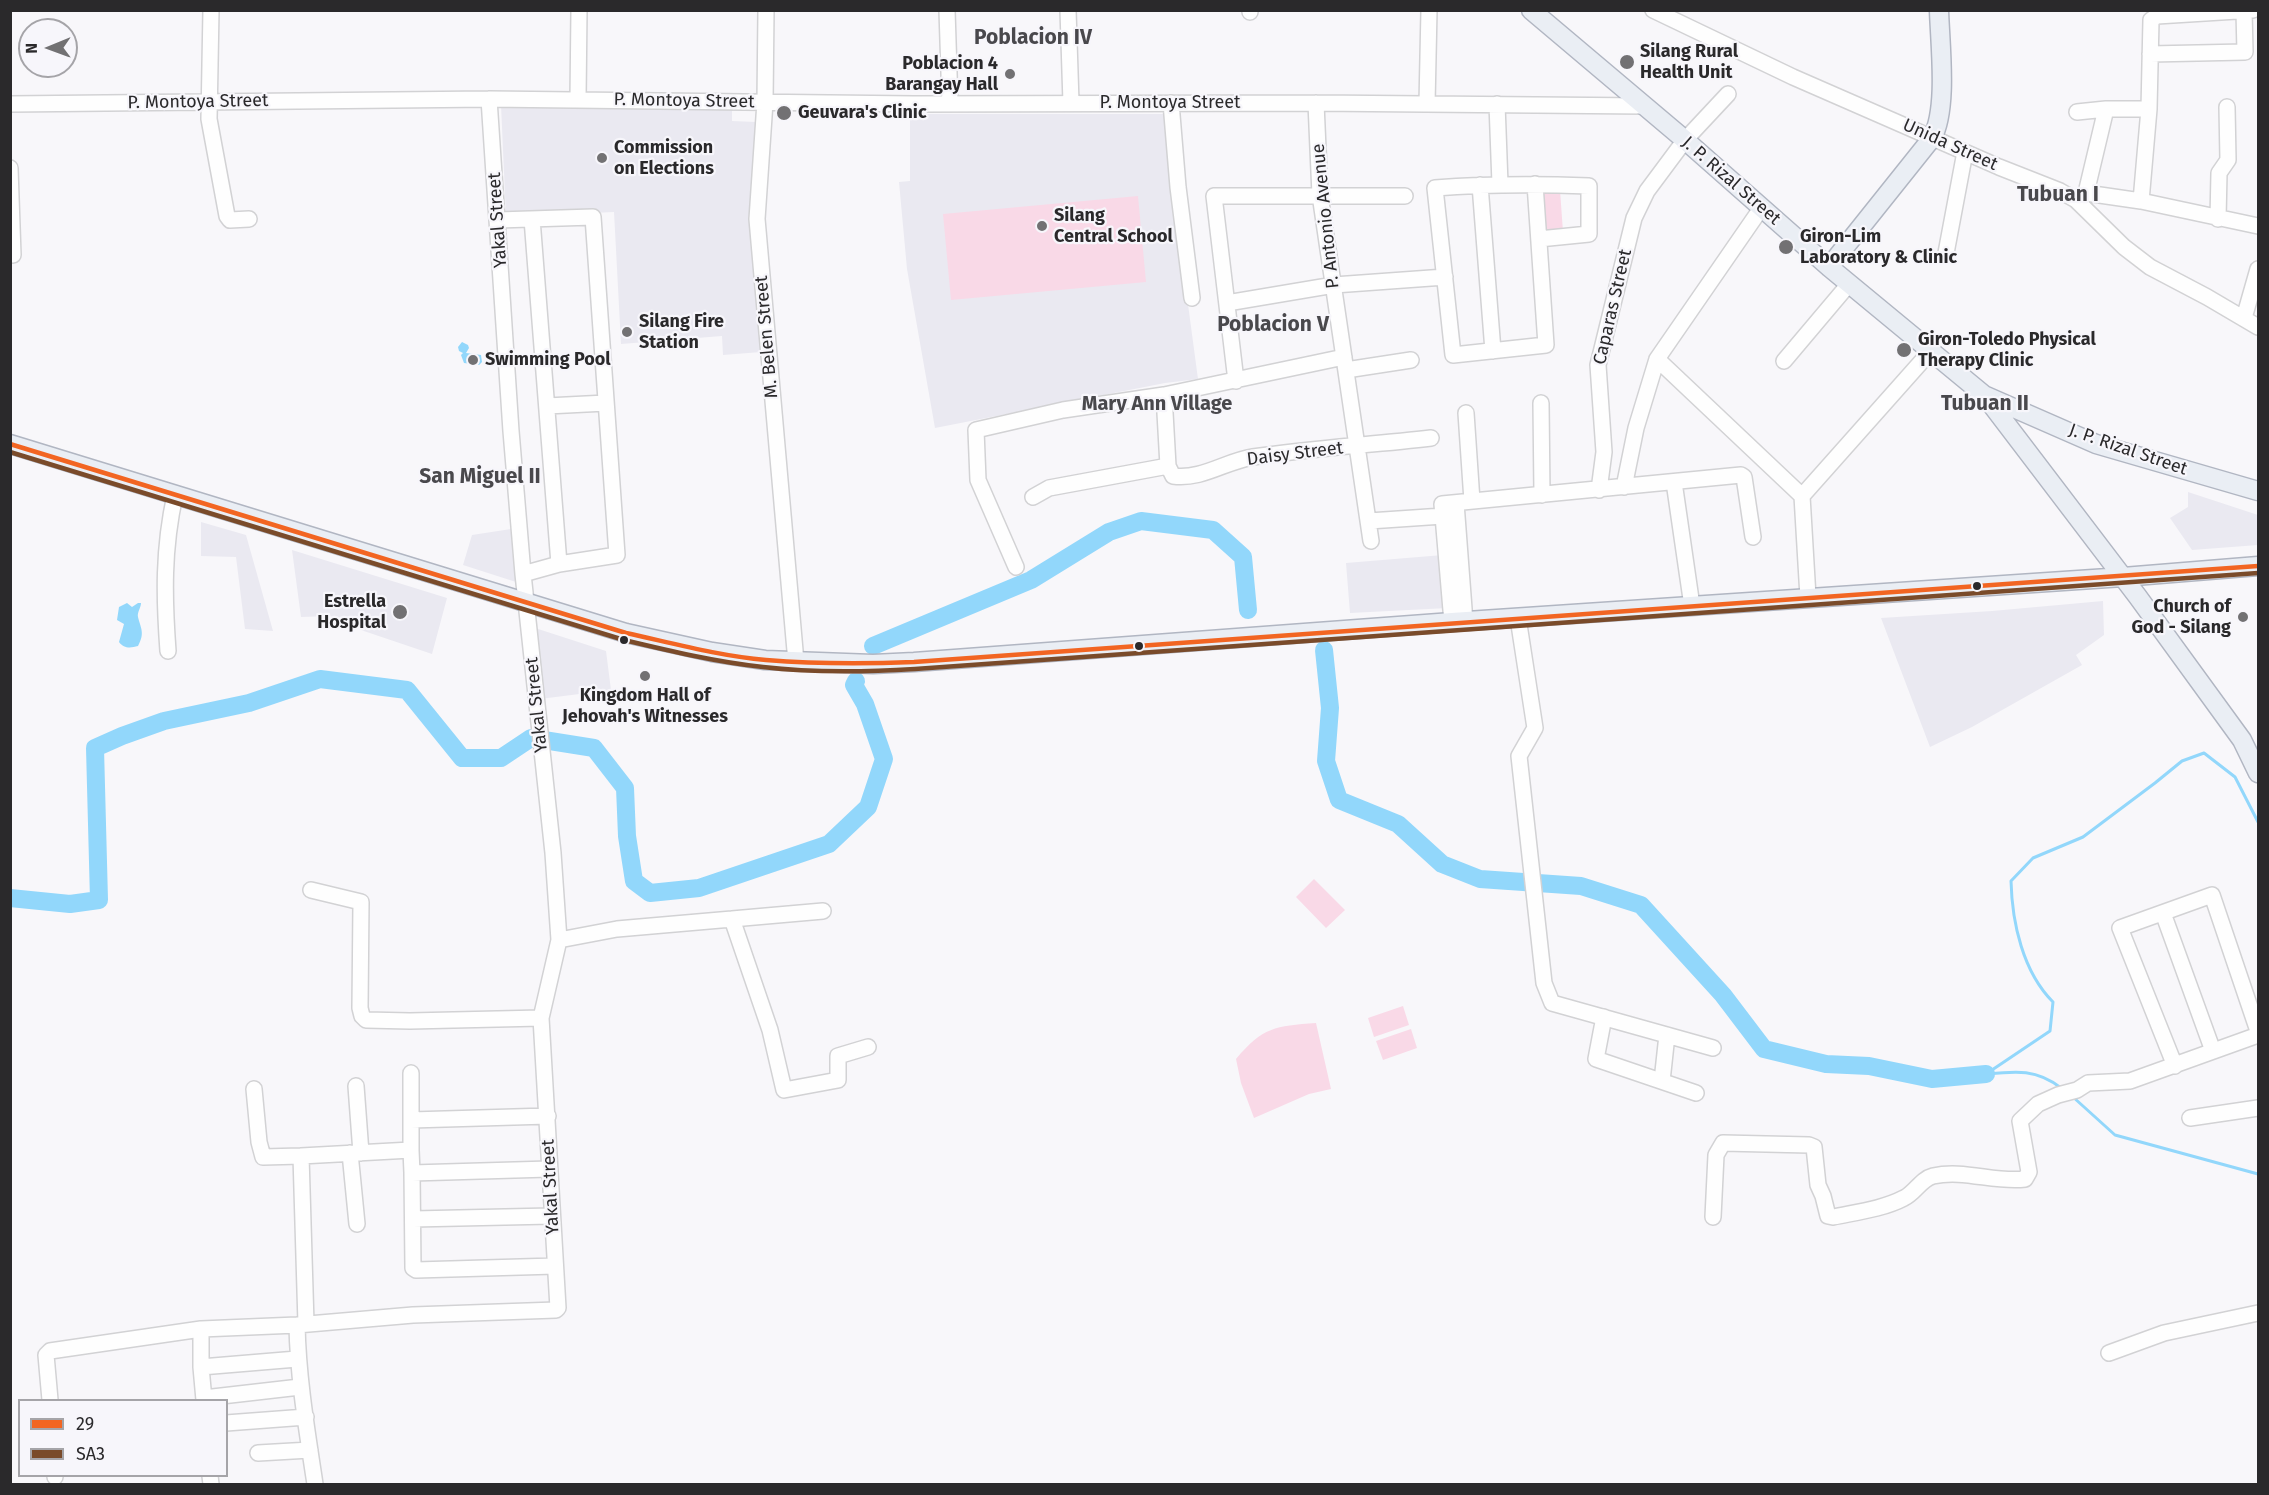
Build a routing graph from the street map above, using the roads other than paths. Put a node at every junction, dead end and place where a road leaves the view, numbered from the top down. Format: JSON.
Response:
{"nodes":[{"id":1,"x":211,"y":10,"type":"edge"},
{"id":2,"x":579,"y":10,"type":"edge"},
{"id":3,"x":766,"y":10,"type":"edge"},
{"id":4,"x":947,"y":10,"type":"edge"},
{"id":5,"x":1068,"y":10,"type":"edge"},
{"id":6,"x":1429,"y":10,"type":"edge"},
{"id":7,"x":1531,"y":10,"type":"edge"},
{"id":8,"x":1940,"y":10,"type":"edge"},
{"id":9,"x":2253,"y":10,"type":"edge"},
{"id":10,"x":1655,"y":11,"type":"edge"},
{"id":11,"x":2244,"y":11,"type":"edge"},
{"id":12,"x":2150,"y":54,"type":"junction"},
{"id":13,"x":1728,"y":94,"type":"dead end"},
{"id":14,"x":489,"y":99,"type":"junction"},
{"id":15,"x":578,"y":99,"type":"junction"},
{"id":16,"x":208,"y":102,"type":"junction"},
{"id":17,"x":765,"y":102,"type":"junction"},
{"id":18,"x":1071,"y":103,"type":"junction"},
{"id":19,"x":1171,"y":103,"type":"junction"},
{"id":20,"x":1316,"y":103,"type":"junction"},
{"id":21,"x":10,"y":104,"type":"edge"},
{"id":22,"x":951,"y":104,"type":"junction"},
{"id":23,"x":1428,"y":104,"type":"junction"},
{"id":24,"x":1497,"y":104,"type":"junction"},
{"id":25,"x":1645,"y":106,"type":"junction"},
{"id":26,"x":2227,"y":107,"type":"dead end"},
{"id":27,"x":2106,"y":109,"type":"junction"},
{"id":28,"x":2149,"y":109,"type":"junction"},
{"id":29,"x":2077,"y":112,"type":"dead end"},
{"id":30,"x":1932,"y":138,"type":"junction"},
{"id":31,"x":1685,"y":140,"type":"junction"},
{"id":32,"x":1965,"y":152,"type":"junction"},
{"id":33,"x":10,"y":168,"type":"edge"},
{"id":34,"x":1500,"y":184,"type":"junction"},
{"id":35,"x":1535,"y":184,"type":"junction"},
{"id":36,"x":1480,"y":185,"type":"junction"},
{"id":37,"x":1320,"y":195,"type":"junction"},
{"id":38,"x":1405,"y":196,"type":"dead end"},
{"id":39,"x":2081,"y":196,"type":"junction"},
{"id":40,"x":2141,"y":201,"type":"junction"},
{"id":41,"x":1761,"y":207,"type":"junction"},
{"id":42,"x":249,"y":219,"type":"dead end"},
{"id":43,"x":532,"y":219,"type":"junction"},
{"id":44,"x":2218,"y":219,"type":"junction"},
{"id":45,"x":498,"y":220,"type":"junction"},
{"id":46,"x":2259,"y":226,"type":"edge"},
{"id":47,"x":1539,"y":239,"type":"junction"},
{"id":48,"x":1946,"y":253,"type":"dead end"},
{"id":49,"x":14,"y":255,"type":"dead end"},
{"id":50,"x":1829,"y":267,"type":"junction"},
{"id":51,"x":2259,"y":269,"type":"edge"},
{"id":52,"x":1445,"y":277,"type":"junction"},
{"id":53,"x":1849,"y":284,"type":"junction"},
{"id":54,"x":1334,"y":285,"type":"junction"},
{"id":55,"x":1192,"y":298,"type":"dead end"},
{"id":56,"x":1227,"y":303,"type":"junction"},
{"id":57,"x":2244,"y":318,"type":"junction"},
{"id":58,"x":2259,"y":327,"type":"edge"},
{"id":59,"x":1493,"y":351,"type":"junction"},
{"id":60,"x":1930,"y":352,"type":"junction"},
{"id":61,"x":1658,"y":359,"type":"junction"},
{"id":62,"x":1412,"y":360,"type":"dead end"},
{"id":63,"x":1784,"y":361,"type":"dead end"},
{"id":64,"x":1345,"y":364,"type":"junction"},
{"id":65,"x":1236,"y":381,"type":"junction"},
{"id":66,"x":1164,"y":395,"type":"junction"},
{"id":67,"x":1984,"y":395,"type":"junction"},
{"id":68,"x":606,"y":403,"type":"junction"},
{"id":69,"x":1541,"y":403,"type":"dead end"},
{"id":70,"x":547,"y":406,"type":"junction"},
{"id":71,"x":1466,"y":413,"type":"dead end"},
{"id":72,"x":1431,"y":438,"type":"dead end"},
{"id":73,"x":10,"y":444,"type":"edge"},
{"id":74,"x":1358,"y":447,"type":"junction"},
{"id":75,"x":1168,"y":466,"type":"junction"},
{"id":76,"x":1674,"y":482,"type":"junction"},
{"id":77,"x":1624,"y":487,"type":"junction"},
{"id":78,"x":1599,"y":490,"type":"junction"},
{"id":79,"x":2259,"y":491,"type":"edge"},
{"id":80,"x":176,"y":495,"type":"junction"},
{"id":81,"x":1542,"y":495,"type":"junction"},
{"id":82,"x":1802,"y":496,"type":"junction"},
{"id":83,"x":1033,"y":497,"type":"dead end"},
{"id":84,"x":1472,"y":501,"type":"junction"},
{"id":85,"x":1456,"y":503,"type":"junction"},
{"id":86,"x":1443,"y":516,"type":"junction"},
{"id":87,"x":1369,"y":521,"type":"junction"},
{"id":88,"x":1753,"y":537,"type":"dead end"},
{"id":89,"x":1371,"y":541,"type":"dead end"},
{"id":90,"x":559,"y":564,"type":"junction"},
{"id":91,"x":2259,"y":566,"type":"edge"},
{"id":92,"x":1016,"y":567,"type":"dead end"},
{"id":93,"x":523,"y":574,"type":"junction"},
{"id":94,"x":2123,"y":577,"type":"junction"},
{"id":95,"x":1808,"y":597,"type":"junction"},
{"id":96,"x":525,"y":603,"type":"junction"},
{"id":97,"x":1692,"y":606,"type":"junction"},
{"id":98,"x":1518,"y":618,"type":"junction"},
{"id":99,"x":1458,"y":622,"type":"junction"},
{"id":100,"x":168,"y":651,"type":"dead end"},
{"id":101,"x":795,"y":662,"type":"junction"},
{"id":102,"x":2259,"y":772,"type":"edge"},
{"id":103,"x":311,"y":890,"type":"dead end"},
{"id":104,"x":823,"y":911,"type":"dead end"},
{"id":105,"x":2163,"y":913,"type":"junction"},
{"id":106,"x":732,"y":919,"type":"junction"},
{"id":107,"x":559,"y":940,"type":"junction"},
{"id":108,"x":1604,"y":1017,"type":"junction"},
{"id":109,"x":541,"y":1018,"type":"junction"},
{"id":110,"x":2259,"y":1033,"type":"edge"},
{"id":111,"x":1667,"y":1035,"type":"junction"},
{"id":112,"x":868,"y":1047,"type":"dead end"},
{"id":113,"x":1713,"y":1048,"type":"dead end"},
{"id":114,"x":2213,"y":1051,"type":"junction"},
{"id":115,"x":2175,"y":1066,"type":"junction"},
{"id":116,"x":411,"y":1073,"type":"dead end"},
{"id":117,"x":1662,"y":1081,"type":"junction"},
{"id":118,"x":356,"y":1086,"type":"dead end"},
{"id":119,"x":254,"y":1089,"type":"dead end"},
{"id":120,"x":1696,"y":1093,"type":"dead end"},
{"id":121,"x":2259,"y":1108,"type":"edge"},
{"id":122,"x":548,"y":1116,"type":"junction"},
{"id":123,"x":2190,"y":1118,"type":"dead end"},
{"id":124,"x":411,"y":1120,"type":"junction"},
{"id":125,"x":411,"y":1150,"type":"junction"},
{"id":126,"x":356,"y":1153,"type":"junction"},
{"id":127,"x":301,"y":1156,"type":"junction"},
{"id":128,"x":549,"y":1168,"type":"junction"},
{"id":129,"x":412,"y":1173,"type":"junction"},
{"id":130,"x":551,"y":1216,"type":"junction"},
{"id":131,"x":1713,"y":1217,"type":"dead end"},
{"id":132,"x":413,"y":1219,"type":"junction"},
{"id":133,"x":357,"y":1224,"type":"dead end"},
{"id":134,"x":555,"y":1266,"type":"junction"},
{"id":135,"x":2259,"y":1313,"type":"edge"},
{"id":136,"x":302,"y":1324,"type":"junction"},
{"id":137,"x":201,"y":1329,"type":"junction"},
{"id":138,"x":2109,"y":1353,"type":"dead end"},
{"id":139,"x":297,"y":1359,"type":"junction"},
{"id":140,"x":201,"y":1367,"type":"junction"},
{"id":141,"x":300,"y":1388,"type":"junction"},
{"id":142,"x":50,"y":1399,"type":"edge"},
{"id":143,"x":204,"y":1399,"type":"edge"},
{"id":144,"x":306,"y":1417,"type":"junction"},
{"id":145,"x":228,"y":1423,"type":"edge"},
{"id":146,"x":310,"y":1449,"type":"junction"},
{"id":147,"x":258,"y":1453,"type":"dead end"},
{"id":148,"x":315,"y":1485,"type":"edge"}],
"edges":[{"from":1,"to":16,"type":"street"},
{"from":2,"to":15,"type":"street"},
{"from":3,"to":17,"type":"street","name":"M. Belen Street"},
{"from":4,"to":22,"type":"street"},
{"from":5,"to":18,"type":"street"},
{"from":6,"to":23,"type":"street"},
{"from":7,"to":25,"type":"main road","name":"J. P. Rizal Street"},
{"from":8,"to":30,"type":"main road"},
{"from":9,"to":11,"type":"street"},
{"from":10,"to":30,"type":"street","name":"Unida Street"},
{"from":11,"to":12,"type":"street"},
{"from":11,"to":12,"type":"street"},
{"from":12,"to":28,"type":"street"},
{"from":13,"to":31,"type":"street","name":"Caparas Street"},
{"from":14,"to":15,"type":"street","name":"P. Montoya Street"},
{"from":14,"to":16,"type":"street","name":"P. Montoya Street"},
{"from":14,"to":45,"type":"street","name":"Yakal Street"},
{"from":15,"to":17,"type":"street","name":"P. Montoya Street"},
{"from":16,"to":21,"type":"street","name":"P. Montoya Street"},
{"from":16,"to":42,"type":"street"},
{"from":17,"to":22,"type":"street","name":"P. Montoya Street"},
{"from":17,"to":101,"type":"street","name":"M. Belen Street"},
{"from":18,"to":19,"type":"street","name":"P. Montoya Street"},
{"from":18,"to":22,"type":"street","name":"P. Montoya Street"},
{"from":19,"to":20,"type":"street","name":"P. Montoya Street"},
{"from":19,"to":55,"type":"street"},
{"from":20,"to":23,"type":"street","name":"P. Montoya Street"},
{"from":20,"to":37,"type":"street","name":"P. Antonio Avenue"},
{"from":23,"to":24,"type":"street","name":"P. Montoya Street"},
{"from":24,"to":25,"type":"street","name":"P. Montoya Street"},
{"from":24,"to":34,"type":"street"},
{"from":25,"to":31,"type":"main road","name":"J. P. Rizal Street"},
{"from":26,"to":44,"type":"street"},
{"from":27,"to":28,"type":"street"},
{"from":27,"to":29,"type":"street"},
{"from":27,"to":39,"type":"street"},
{"from":28,"to":40,"type":"street"},
{"from":30,"to":32,"type":"street","name":"Unida Street"},
{"from":30,"to":50,"type":"main road"},
{"from":31,"to":41,"type":"main road","name":"J. P. Rizal Street"},
{"from":31,"to":78,"type":"street","name":"Caparas Street"},
{"from":32,"to":39,"type":"street","name":"Unida Street"},
{"from":32,"to":48,"type":"street"},
{"from":33,"to":49,"type":"street"},
{"from":34,"to":35,"type":"street"},
{"from":34,"to":36,"type":"street"},
{"from":35,"to":47,"type":"street"},
{"from":35,"to":47,"type":"street"},
{"from":36,"to":52,"type":"street"},
{"from":36,"to":59,"type":"street"},
{"from":37,"to":38,"type":"street"},
{"from":37,"to":54,"type":"street","name":"P. Antonio Avenue"},
{"from":37,"to":56,"type":"street"},
{"from":39,"to":40,"type":"street"},
{"from":39,"to":57,"type":"street","name":"Unida Street"},
{"from":40,"to":44,"type":"street"},
{"from":41,"to":50,"type":"main road","name":"J. P. Rizal Street"},
{"from":41,"to":61,"type":"street"},
{"from":43,"to":45,"type":"street"},
{"from":43,"to":68,"type":"street"},
{"from":43,"to":70,"type":"street"},
{"from":44,"to":46,"type":"street"},
{"from":45,"to":93,"type":"street","name":"Yakal Street"},
{"from":47,"to":59,"type":"street"},
{"from":50,"to":53,"type":"main road","name":"J. P. Rizal Street"},
{"from":51,"to":57,"type":"street"},
{"from":52,"to":54,"type":"street"},
{"from":52,"to":59,"type":"street"},
{"from":53,"to":60,"type":"main road","name":"J. P. Rizal Street"},
{"from":53,"to":63,"type":"street"},
{"from":54,"to":56,"type":"street"},
{"from":54,"to":64,"type":"street","name":"P. Antonio Avenue"},
{"from":56,"to":65,"type":"street"},
{"from":57,"to":58,"type":"street","name":"Unida Street"},
{"from":60,"to":67,"type":"main road","name":"J. P. Rizal Street"},
{"from":60,"to":82,"type":"street"},
{"from":61,"to":77,"type":"street"},
{"from":61,"to":82,"type":"street"},
{"from":62,"to":64,"type":"street"},
{"from":64,"to":65,"type":"street"},
{"from":64,"to":74,"type":"street","name":"P. Antonio Avenue"},
{"from":65,"to":66,"type":"street"},
{"from":66,"to":75,"type":"street"},
{"from":66,"to":92,"type":"street"},
{"from":67,"to":79,"type":"main road","name":"J. P. Rizal Street"},
{"from":67,"to":94,"type":"main road"},
{"from":68,"to":70,"type":"street"},
{"from":68,"to":90,"type":"street"},
{"from":69,"to":81,"type":"street"},
{"from":70,"to":90,"type":"street"},
{"from":71,"to":84,"type":"street"},
{"from":72,"to":74,"type":"street","name":"Daisy Street"},
{"from":73,"to":80,"type":"main road"},
{"from":74,"to":75,"type":"street","name":"Daisy Street"},
{"from":74,"to":87,"type":"street","name":"P. Antonio Avenue"},
{"from":75,"to":83,"type":"street"},
{"from":76,"to":77,"type":"street"},
{"from":76,"to":88,"type":"street"},
{"from":76,"to":97,"type":"street"},
{"from":77,"to":78,"type":"street"},
{"from":78,"to":81,"type":"street"},
{"from":80,"to":96,"type":"main road"},
{"from":80,"to":100,"type":"street"},
{"from":81,"to":84,"type":"street"},
{"from":82,"to":95,"type":"street"},
{"from":84,"to":85,"type":"street"},
{"from":85,"to":86,"type":"street"},
{"from":85,"to":99,"type":"street"},
{"from":86,"to":87,"type":"street"},
{"from":86,"to":99,"type":"street"},
{"from":87,"to":89,"type":"street","name":"P. Antonio Avenue"},
{"from":90,"to":93,"type":"street"},
{"from":91,"to":94,"type":"main road"},
{"from":93,"to":96,"type":"street","name":"Yakal Street"},
{"from":94,"to":95,"type":"main road"},
{"from":94,"to":102,"type":"main road"},
{"from":95,"to":97,"type":"main road"},
{"from":96,"to":101,"type":"main road"},
{"from":96,"to":107,"type":"street","name":"Yakal Street"},
{"from":97,"to":98,"type":"main road"},
{"from":98,"to":99,"type":"main road"},
{"from":98,"to":108,"type":"street"},
{"from":99,"to":101,"type":"main road"},
{"from":103,"to":109,"type":"street"},
{"from":104,"to":106,"type":"street"},
{"from":105,"to":110,"type":"street"},
{"from":105,"to":114,"type":"street"},
{"from":105,"to":115,"type":"street"},
{"from":106,"to":107,"type":"street"},
{"from":106,"to":112,"type":"street"},
{"from":107,"to":109,"type":"street","name":"Yakal Street"},
{"from":108,"to":111,"type":"street"},
{"from":108,"to":117,"type":"street"},
{"from":109,"to":122,"type":"street","name":"Yakal Street"},
{"from":110,"to":114,"type":"street"},
{"from":111,"to":113,"type":"street"},
{"from":111,"to":117,"type":"street"},
{"from":114,"to":115,"type":"street"},
{"from":115,"to":131,"type":"street"},
{"from":116,"to":124,"type":"street"},
{"from":117,"to":120,"type":"street"},
{"from":118,"to":126,"type":"street"},
{"from":119,"to":127,"type":"street"},
{"from":121,"to":123,"type":"street"},
{"from":122,"to":124,"type":"street"},
{"from":122,"to":128,"type":"street","name":"Yakal Street"},
{"from":124,"to":125,"type":"street"},
{"from":125,"to":126,"type":"street"},
{"from":125,"to":129,"type":"street"},
{"from":126,"to":127,"type":"street"},
{"from":126,"to":133,"type":"street"},
{"from":127,"to":136,"type":"street"},
{"from":128,"to":129,"type":"street"},
{"from":128,"to":130,"type":"street","name":"Yakal Street"},
{"from":129,"to":132,"type":"street"},
{"from":130,"to":132,"type":"street"},
{"from":130,"to":134,"type":"street","name":"Yakal Street"},
{"from":132,"to":134,"type":"street"},
{"from":134,"to":136,"type":"street","name":"Yakal Street"},
{"from":135,"to":138,"type":"street"},
{"from":136,"to":137,"type":"street"},
{"from":136,"to":139,"type":"street"},
{"from":137,"to":140,"type":"street"},
{"from":137,"to":142,"type":"street"},
{"from":139,"to":140,"type":"street"},
{"from":139,"to":141,"type":"street"},
{"from":140,"to":143,"type":"street"},
{"from":141,"to":143,"type":"street"},
{"from":141,"to":144,"type":"street"},
{"from":144,"to":145,"type":"street"},
{"from":144,"to":146,"type":"street"},
{"from":146,"to":147,"type":"street"},
{"from":146,"to":148,"type":"street"}]}
